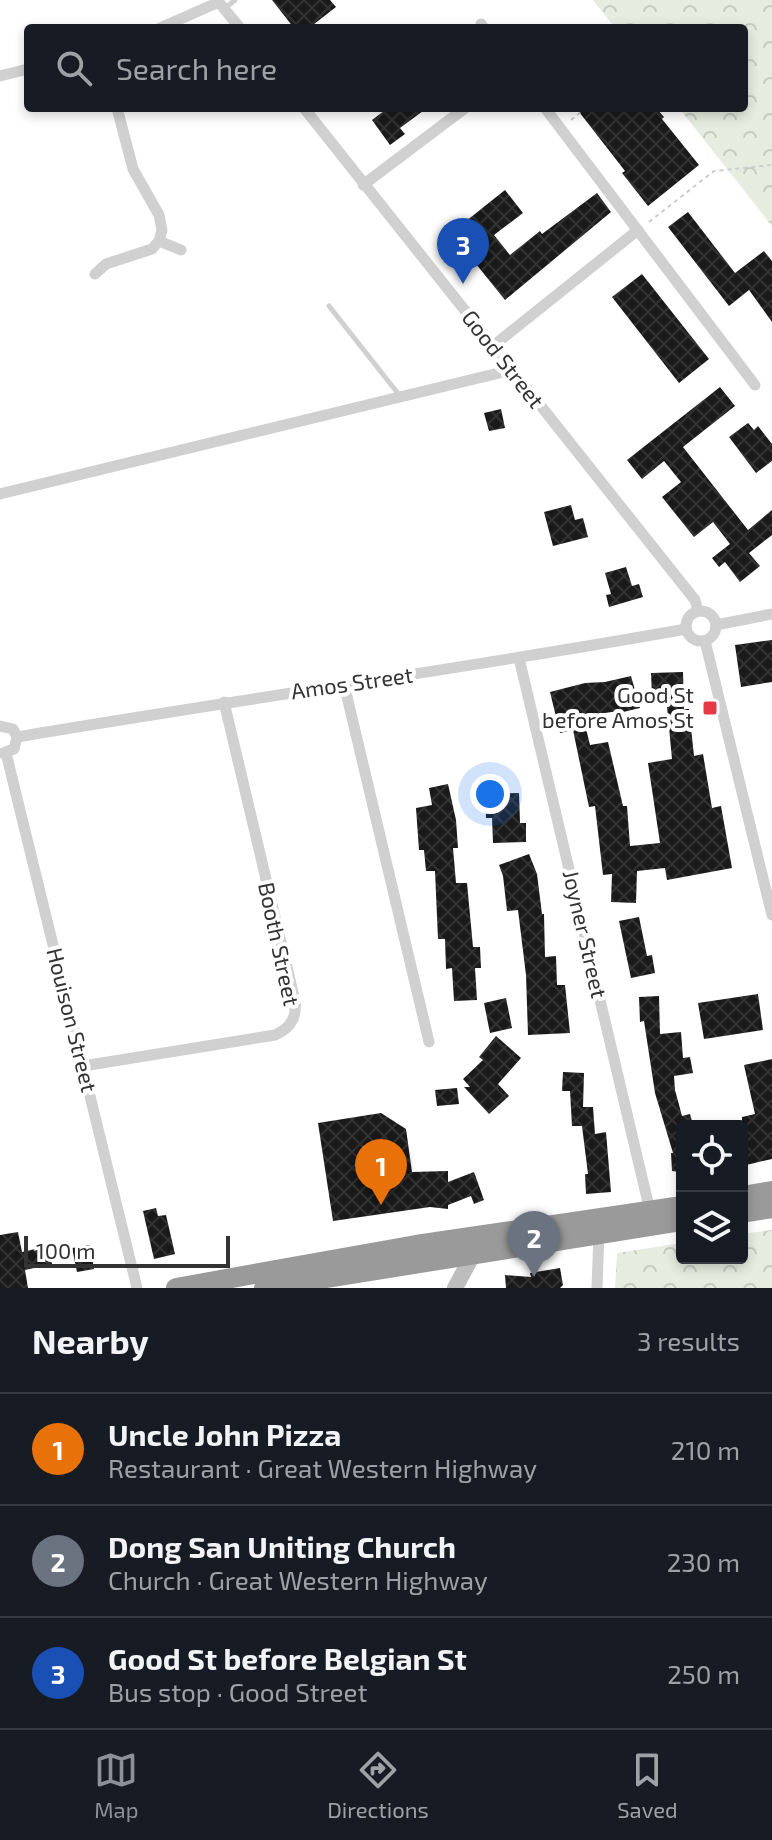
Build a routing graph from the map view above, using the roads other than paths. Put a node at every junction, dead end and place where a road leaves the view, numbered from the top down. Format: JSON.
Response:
{"nodes":[{"id":1,"x":235,"y":0,"type":"edge"},
{"id":2,"x":220,"y":4,"type":"edge"},
{"id":3,"x":170,"y":24,"type":"edge"},
{"id":4,"x":237,"y":24,"type":"edge"},
{"id":5,"x":24,"y":70,"type":"edge"},
{"id":6,"x":0,"y":76,"type":"edge"},
{"id":7,"x":118,"y":112,"type":"edge"},
{"id":8,"x":307,"y":112,"type":"edge"},
{"id":9,"x":460,"y":112,"type":"edge"},
{"id":10,"x":548,"y":112,"type":"edge"},
{"id":11,"x":363,"y":185,"type":"junction"},
{"id":12,"x":638,"y":230,"type":"junction"},
{"id":13,"x":159,"y":241,"type":"junction"},
{"id":14,"x":181,"y":250,"type":"dead end"},
{"id":15,"x":95,"y":274,"type":"dead end"},
{"id":16,"x":329,"y":306,"type":"dead end"},
{"id":17,"x":493,"y":346,"type":"junction"},
{"id":18,"x":511,"y":370,"type":"junction"},
{"id":19,"x":755,"y":385,"type":"dead end"},
{"id":20,"x":400,"y":397,"type":"junction"},
{"id":21,"x":0,"y":494,"type":"edge"},
{"id":22,"x":698,"y":611,"type":"junction"},
{"id":23,"x":772,"y":614,"type":"edge"},
{"id":24,"x":716,"y":625,"type":"junction"},
{"id":25,"x":686,"y":629,"type":"junction"},
{"id":26,"x":705,"y":641,"type":"junction"},
{"id":27,"x":519,"y":658,"type":"junction"},
{"id":28,"x":344,"y":684,"type":"junction"},
{"id":29,"x":224,"y":702,"type":"junction"},
{"id":30,"x":0,"y":726,"type":"edge"},
{"id":31,"x":17,"y":737,"type":"junction"},
{"id":32,"x":3,"y":753,"type":"edge"},
{"id":33,"x":770,"y":898,"type":"edge"},
{"id":34,"x":772,"y":915,"type":"edge"},
{"id":35,"x":429,"y":1042,"type":"dead end"},
{"id":36,"x":83,"y":1066,"type":"junction"},
{"id":37,"x":772,"y":1191,"type":"edge"},
{"id":38,"x":748,"y":1195,"type":"edge"},
{"id":39,"x":676,"y":1207,"type":"edge"},
{"id":40,"x":772,"y":1208,"type":"edge"},
{"id":41,"x":650,"y":1211,"type":"junction"},
{"id":42,"x":748,"y":1212,"type":"edge"},
{"id":43,"x":676,"y":1222,"type":"edge"},
{"id":44,"x":599,"y":1233,"type":"junction"},
{"id":45,"x":484,"y":1234,"type":"junction"},
{"id":46,"x":474,"y":1254,"type":"junction"},
{"id":47,"x":137,"y":1288,"type":"edge"},
{"id":48,"x":176,"y":1288,"type":"edge"},
{"id":49,"x":264,"y":1288,"type":"edge"},
{"id":50,"x":455,"y":1288,"type":"edge"},
{"id":51,"x":597,"y":1288,"type":"edge"}],
"edges":[{"from":1,"to":2,"type":"lane"},
{"from":2,"to":3,"type":"street"},
{"from":2,"to":4,"type":"street"},
{"from":5,"to":6,"type":"street"},
{"from":7,"to":13,"type":"street"},
{"from":8,"to":11,"type":"street","name":"Good Street"},
{"from":9,"to":11,"type":"street"},
{"from":10,"to":12,"type":"street"},
{"from":11,"to":17,"type":"street","name":"Good Street"},
{"from":12,"to":17,"type":"street"},
{"from":12,"to":19,"type":"street"},
{"from":13,"to":14,"type":"street"},
{"from":13,"to":15,"type":"street"},
{"from":16,"to":20,"type":"lane"},
{"from":17,"to":18,"type":"street","name":"Good Street"},
{"from":18,"to":20,"type":"street"},
{"from":18,"to":22,"type":"street","name":"Good Street"},
{"from":20,"to":21,"type":"street"},
{"from":22,"to":24,"type":"street"},
{"from":22,"to":25,"type":"street"},
{"from":23,"to":24,"type":"street"},
{"from":24,"to":26,"type":"street"},
{"from":25,"to":26,"type":"street"},
{"from":25,"to":27,"type":"street","name":"Amos Street"},
{"from":26,"to":33,"type":"street"},
{"from":27,"to":28,"type":"street","name":"Amos Street"},
{"from":27,"to":41,"type":"street","name":"Joyner Street"},
{"from":28,"to":29,"type":"street","name":"Amos Street"},
{"from":28,"to":35,"type":"street"},
{"from":29,"to":31,"type":"street","name":"Amos Street"},
{"from":29,"to":36,"type":"street","name":"Booth Street"},
{"from":30,"to":31,"type":"street"},
{"from":31,"to":32,"type":"street"},
{"from":32,"to":36,"type":"street","name":"Houison Street"},
{"from":33,"to":34,"type":"street"},
{"from":36,"to":47,"type":"street","name":"Houison Street"},
{"from":37,"to":38,"type":"highway"},
{"from":39,"to":41,"type":"highway"},
{"from":40,"to":42,"type":"highway"},
{"from":41,"to":45,"type":"highway"},
{"from":43,"to":44,"type":"highway"},
{"from":44,"to":46,"type":"highway"},
{"from":44,"to":51,"type":"street"},
{"from":45,"to":46,"type":"main road"},
{"from":45,"to":48,"type":"highway"},
{"from":46,"to":49,"type":"highway"},
{"from":46,"to":50,"type":"main road"}]}
